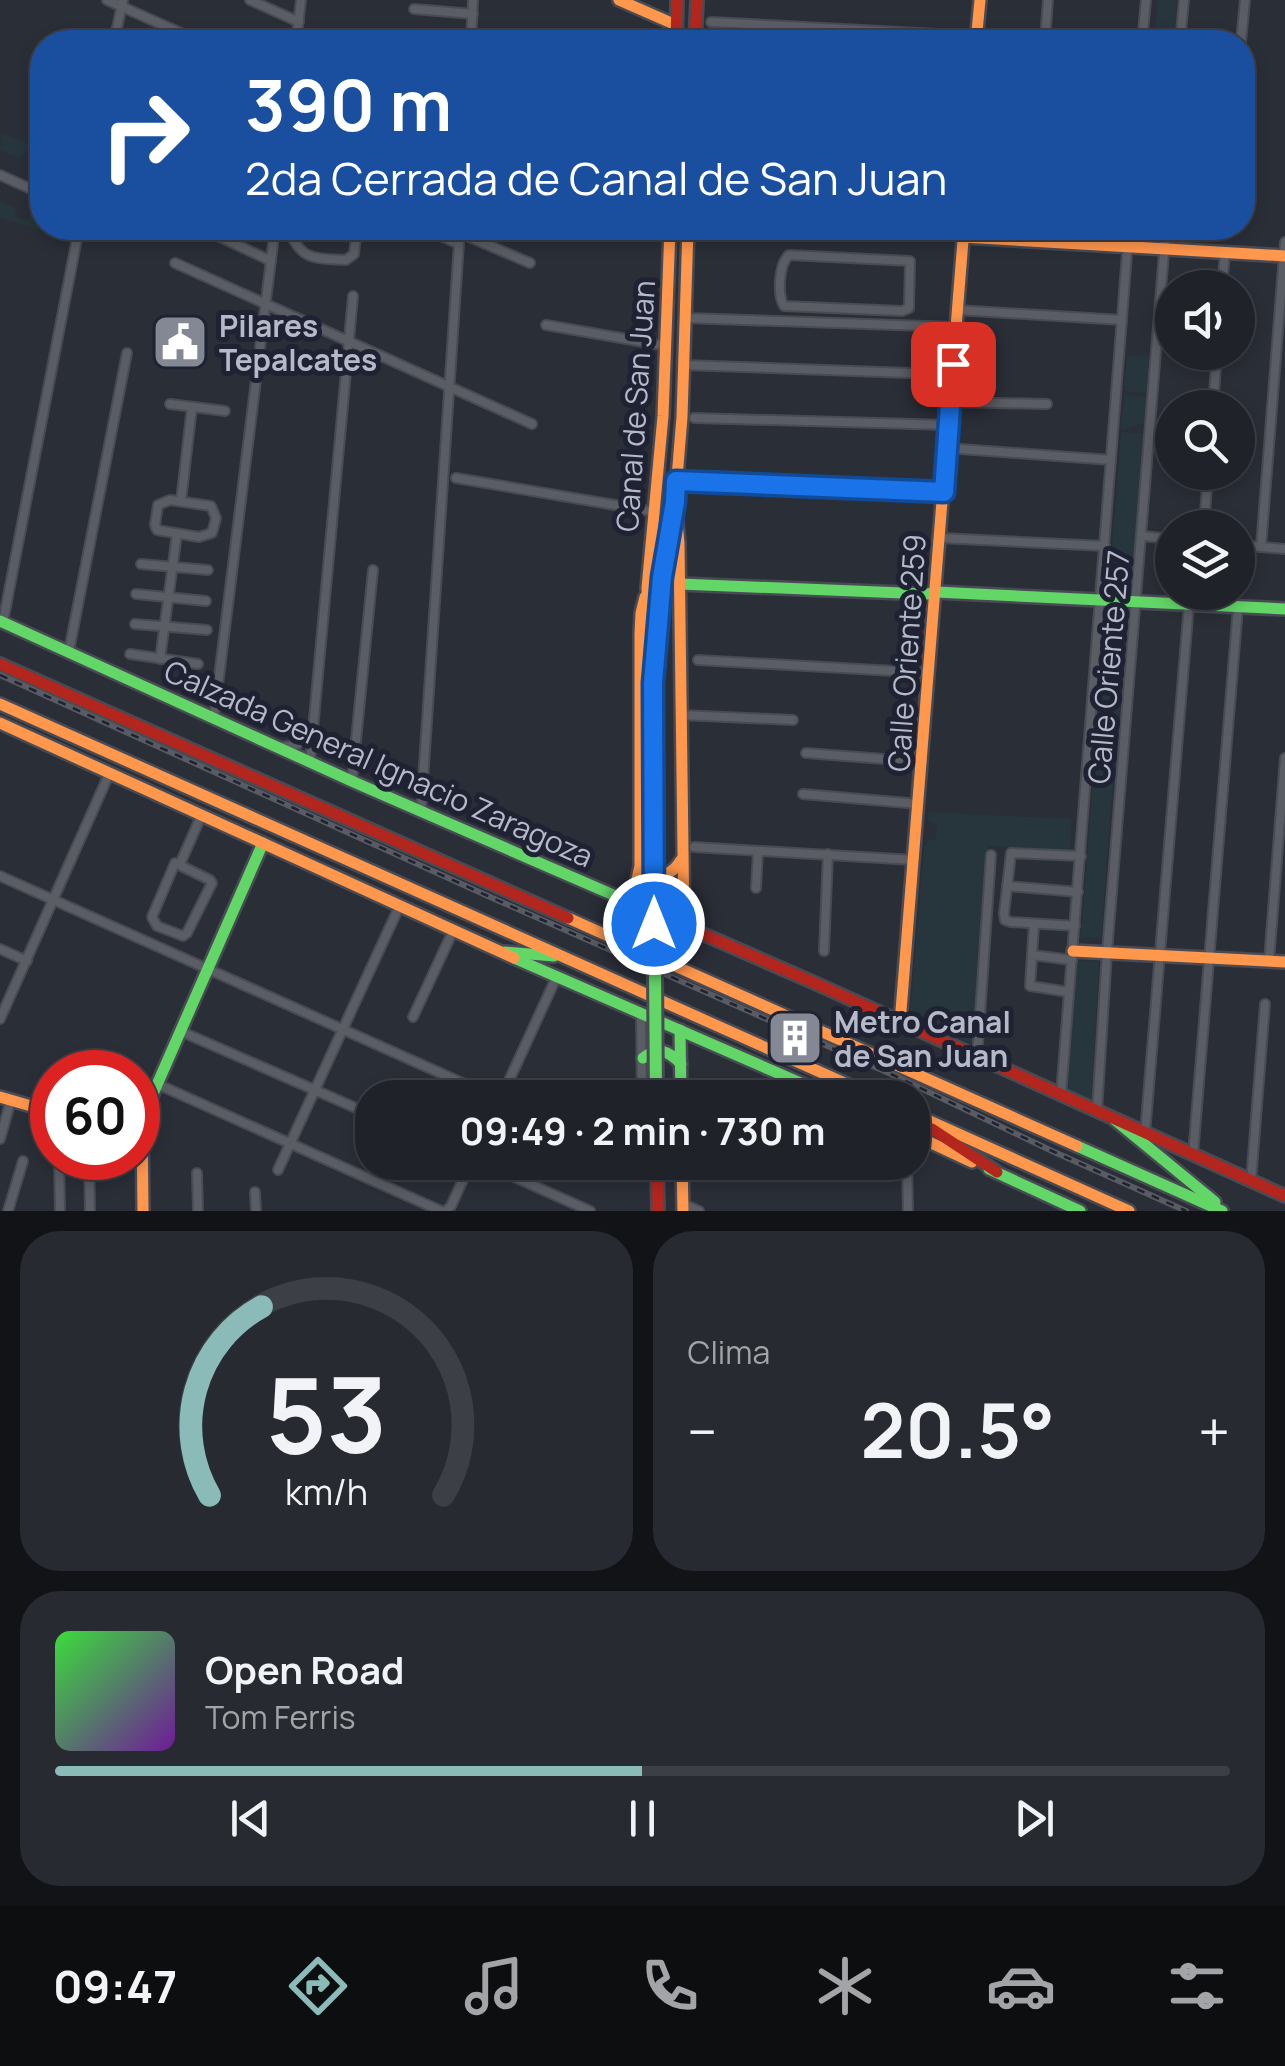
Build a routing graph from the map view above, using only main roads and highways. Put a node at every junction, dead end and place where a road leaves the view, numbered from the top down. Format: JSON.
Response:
{"nodes":[{"id":1,"x":620,"y":0,"type":"edge"},
{"id":2,"x":677,"y":0,"type":"edge"},
{"id":3,"x":697,"y":0,"type":"edge"},
{"id":4,"x":980,"y":0,"type":"edge"},
{"id":5,"x":676,"y":26,"type":"junction"},
{"id":6,"x":676,"y":30,"type":"edge"},
{"id":7,"x":696,"y":30,"type":"edge"},
{"id":8,"x":977,"y":30,"type":"edge"},
{"id":9,"x":670,"y":240,"type":"edge"},
{"id":10,"x":688,"y":240,"type":"edge"},
{"id":11,"x":962,"y":240,"type":"edge"},
{"id":12,"x":1046,"y":240,"type":"edge"},
{"id":13,"x":1284,"y":256,"type":"edge"},
{"id":14,"x":675,"y":502,"type":"junction"},
{"id":15,"x":680,"y":584,"type":"junction"},
{"id":16,"x":647,"y":588,"type":"junction"},
{"id":17,"x":936,"y":592,"type":"junction"},
{"id":18,"x":1285,"y":609,"type":"edge"},
{"id":19,"x":2,"y":621,"type":"edge"},
{"id":20,"x":0,"y":664,"type":"edge"},
{"id":21,"x":653,"y":683,"type":"junction"},
{"id":22,"x":0,"y":704,"type":"edge"},
{"id":23,"x":0,"y":723,"type":"edge"},
{"id":24,"x":263,"y":843,"type":"junction"},
{"id":25,"x":682,"y":858,"type":"junction"},
{"id":26,"x":640,"y":860,"type":"junction"},
{"id":27,"x":622,"y":899,"type":"junction"},
{"id":28,"x":684,"y":927,"type":"junction"},
{"id":29,"x":505,"y":952,"type":"junction"},
{"id":30,"x":1072,"y":955,"type":"road end"},
{"id":31,"x":564,"y":957,"type":"junction"},
{"id":32,"x":1285,"y":962,"type":"edge"},
{"id":33,"x":900,"y":1023,"type":"junction"},
{"id":34,"x":680,"y":1030,"type":"junction"},
{"id":35,"x":642,"y":1058,"type":"road end"},
{"id":36,"x":680,"y":1064,"type":"junction"},
{"id":37,"x":160,"y":1077,"type":"edge"},
{"id":38,"x":656,"y":1080,"type":"edge"},
{"id":39,"x":680,"y":1080,"type":"edge"},
{"id":40,"x":793,"y":1080,"type":"edge"},
{"id":41,"x":838,"y":1080,"type":"edge"},
{"id":42,"x":1115,"y":1120,"type":"junction"},
{"id":43,"x":930,"y":1121,"type":"edge"},
{"id":44,"x":930,"y":1126,"type":"edge"},
{"id":45,"x":930,"y":1142,"type":"edge"},
{"id":46,"x":997,"y":1172,"type":"junction"},
{"id":47,"x":135,"y":1180,"type":"edge"},
{"id":48,"x":142,"y":1180,"type":"edge"},
{"id":49,"x":657,"y":1180,"type":"edge"},
{"id":50,"x":682,"y":1180,"type":"edge"},
{"id":51,"x":1285,"y":1196,"type":"edge"},
{"id":52,"x":683,"y":1207,"type":"edge"},
{"id":53,"x":136,"y":1211,"type":"edge"},
{"id":54,"x":143,"y":1211,"type":"edge"},
{"id":55,"x":658,"y":1211,"type":"edge"},
{"id":56,"x":1080,"y":1211,"type":"edge"},
{"id":57,"x":1130,"y":1211,"type":"edge"},
{"id":58,"x":1225,"y":1211,"type":"edge"}],
"edges":[{"from":1,"to":5,"type":"main road"},
{"from":2,"to":5,"type":"main road"},
{"from":3,"to":7,"type":"main road"},
{"from":4,"to":8,"type":"main road"},
{"from":5,"to":6,"type":"main road"},
{"from":9,"to":16,"type":"main road","name":"Canal de San Juan"},
{"from":10,"to":14,"type":"main road","name":"Canal de San Juan"},
{"from":11,"to":17,"type":"main road","name":"Calle Oriente 259"},
{"from":12,"to":13,"type":"main road"},
{"from":14,"to":15,"type":"main road","name":"Canal de San Juan"},
{"from":14,"to":21,"type":"main road","name":"Canal de San Juan"},
{"from":15,"to":17,"type":"main road"},
{"from":15,"to":25,"type":"main road","name":"Canal de San Juan"},
{"from":16,"to":21,"type":"main road","name":"Canal de San Juan"},
{"from":16,"to":26,"type":"main road","name":"Canal de San Juan"},
{"from":17,"to":18,"type":"main road"},
{"from":17,"to":33,"type":"main road","name":"Calle Oriente 259"},
{"from":19,"to":27,"type":"main road","name":"Calzada General Ignacio Zaragoza"},
{"from":20,"to":58,"type":"main road"},
{"from":21,"to":38,"type":"main road","name":"Canal de San Juan","bridge":true},
{"from":22,"to":31,"type":"main road"},
{"from":23,"to":24,"type":"main road"},
{"from":24,"to":29,"type":"main road"},
{"from":24,"to":37,"type":"main road"},
{"from":25,"to":26,"type":"main road"},
{"from":25,"to":28,"type":"main road","name":"Canal de San Juan"},
{"from":26,"to":27,"type":"main road","name":"Canal de San Juan"},
{"from":27,"to":28,"type":"main road","name":"Calzada General Ignacio Zaragoza"},
{"from":28,"to":33,"type":"main road","name":"Calzada General Ignacio Zaragoza"},
{"from":29,"to":31,"type":"main road"},
{"from":29,"to":34,"type":"main road"},
{"from":30,"to":32,"type":"main road"},
{"from":31,"to":41,"type":"main road"},
{"from":33,"to":42,"type":"main road","name":"Calzada General Ignacio Zaragoza"},
{"from":34,"to":36,"type":"main road"},
{"from":34,"to":40,"type":"main road"},
{"from":35,"to":36,"type":"main road"},
{"from":36,"to":39,"type":"main road"},
{"from":42,"to":51,"type":"main road","name":"Calzada General Ignacio Zaragoza"},
{"from":42,"to":58,"type":"main road"},
{"from":43,"to":57,"type":"main road"},
{"from":44,"to":46,"type":"main road"},
{"from":45,"to":46,"type":"main road"},
{"from":46,"to":56,"type":"main road"},
{"from":47,"to":53,"type":"main road"},
{"from":48,"to":54,"type":"main road"},
{"from":49,"to":55,"type":"main road"},
{"from":50,"to":52,"type":"main road"}]}
